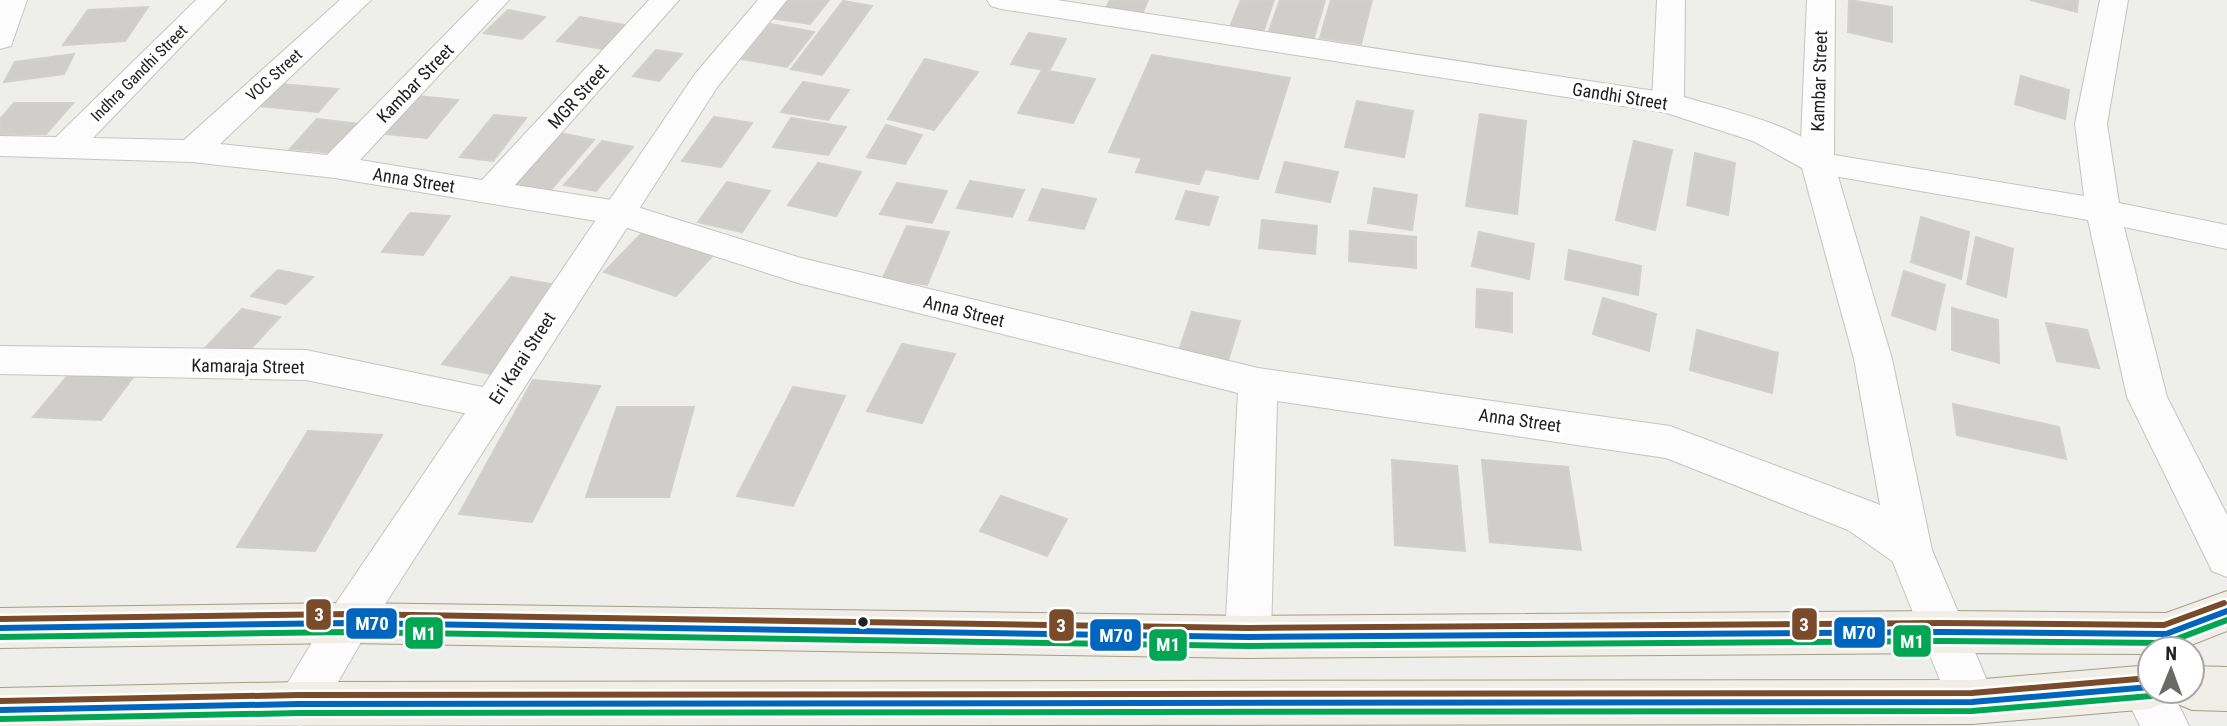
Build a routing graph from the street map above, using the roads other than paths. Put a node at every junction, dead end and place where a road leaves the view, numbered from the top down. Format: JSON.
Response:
{"nodes":[{"id":1,"x":13,"y":0,"type":"edge"},
{"id":2,"x":212,"y":0,"type":"edge"},
{"id":3,"x":357,"y":0,"type":"edge"},
{"id":4,"x":495,"y":0,"type":"edge"},
{"id":5,"x":665,"y":0,"type":"edge"},
{"id":6,"x":773,"y":0,"type":"edge"},
{"id":7,"x":1000,"y":0,"type":"edge"},
{"id":8,"x":1193,"y":0,"type":"edge"},
{"id":9,"x":1671,"y":0,"type":"edge"},
{"id":10,"x":1821,"y":0,"type":"edge"},
{"id":11,"x":2114,"y":0,"type":"edge"},
{"id":12,"x":1186,"y":29,"type":"junction"},
{"id":13,"x":0,"y":40,"type":"edge"},
{"id":14,"x":1668,"y":103,"type":"junction"},
{"id":15,"x":0,"y":146,"type":"edge"},
{"id":16,"x":66,"y":146,"type":"junction"},
{"id":17,"x":192,"y":150,"type":"junction"},
{"id":18,"x":1817,"y":163,"type":"junction"},
{"id":19,"x":335,"y":167,"type":"junction"},
{"id":20,"x":490,"y":192,"type":"junction"},
{"id":21,"x":2103,"y":211,"type":"junction"},
{"id":22,"x":618,"y":213,"type":"junction"},
{"id":23,"x":2227,"y":237,"type":"edge"},
{"id":24,"x":0,"y":360,"type":"edge"},
{"id":25,"x":1258,"y":383,"type":"junction"},
{"id":26,"x":492,"y":404,"type":"junction"},
{"id":27,"x":1910,"y":550,"type":"junction"},
{"id":28,"x":2227,"y":558,"type":"edge"},
{"id":29,"x":2227,"y":611,"type":"edge"},
{"id":30,"x":348,"y":623,"type":"junction"},
{"id":31,"x":0,"y":628,"type":"edge"},
{"id":32,"x":1942,"y":632,"type":"junction"},
{"id":33,"x":1248,"y":637,"type":"junction"},
{"id":34,"x":2206,"y":688,"type":"edge"},
{"id":35,"x":2227,"y":689,"type":"edge"},
{"id":36,"x":2136,"y":700,"type":"edge"},
{"id":37,"x":1972,"y":702,"type":"junction"},
{"id":38,"x":0,"y":710,"type":"edge"},
{"id":39,"x":1024,"y":714,"type":"edge"},
{"id":40,"x":1798,"y":714,"type":"edge"},
{"id":41,"x":293,"y":715,"type":"edge"}],
"edges":[{"from":1,"to":13,"type":"street"},
{"from":2,"to":16,"type":"street","name":"Indhra Gandhi Street"},
{"from":3,"to":17,"type":"street","name":"VOC Street"},
{"from":4,"to":19,"type":"street","name":"Kambar Street"},
{"from":5,"to":20,"type":"street","name":"MGR Street"},
{"from":6,"to":22,"type":"street","name":"Eri Karai Street"},
{"from":7,"to":12,"type":"street","name":"Gandhi Street"},
{"from":8,"to":12,"type":"street"},
{"from":9,"to":14,"type":"street"},
{"from":10,"to":18,"type":"street","name":"Kambar Street"},
{"from":11,"to":21,"type":"street"},
{"from":12,"to":14,"type":"street","name":"Gandhi Street"},
{"from":14,"to":18,"type":"street","name":"Gandhi Street"},
{"from":15,"to":16,"type":"street","name":"Anna Street"},
{"from":16,"to":17,"type":"street","name":"Anna Street"},
{"from":17,"to":19,"type":"street","name":"Anna Street"},
{"from":18,"to":21,"type":"street","name":"Gandhi Street"},
{"from":18,"to":27,"type":"street","name":"Kambar Street"},
{"from":19,"to":20,"type":"street","name":"Anna Street"},
{"from":20,"to":22,"type":"street","name":"Anna Street"},
{"from":21,"to":23,"type":"street","name":"Gandhi Street"},
{"from":21,"to":28,"type":"street"},
{"from":22,"to":25,"type":"street","name":"Anna Street"},
{"from":22,"to":26,"type":"street","name":"Eri Karai Street"},
{"from":24,"to":26,"type":"street","name":"Kamaraja Street"},
{"from":25,"to":27,"type":"street","name":"Anna Street"},
{"from":25,"to":33,"type":"street"},
{"from":26,"to":30,"type":"street","name":"Eri Karai Street"},
{"from":27,"to":32,"type":"street","name":"Kambar Street"},
{"from":29,"to":32,"type":"main road"},
{"from":30,"to":31,"type":"main road"},
{"from":30,"to":33,"type":"main road"},
{"from":30,"to":41,"type":"street","name":"Eri Karai Street"},
{"from":32,"to":33,"type":"main road"},
{"from":32,"to":37,"type":"street","name":"Kambar Street"},
{"from":34,"to":35,"type":"main road"},
{"from":36,"to":37,"type":"main road"},
{"from":37,"to":40,"type":"main road"},
{"from":38,"to":41,"type":"main road"},
{"from":39,"to":40,"type":"main road"},
{"from":39,"to":41,"type":"main road"}]}
